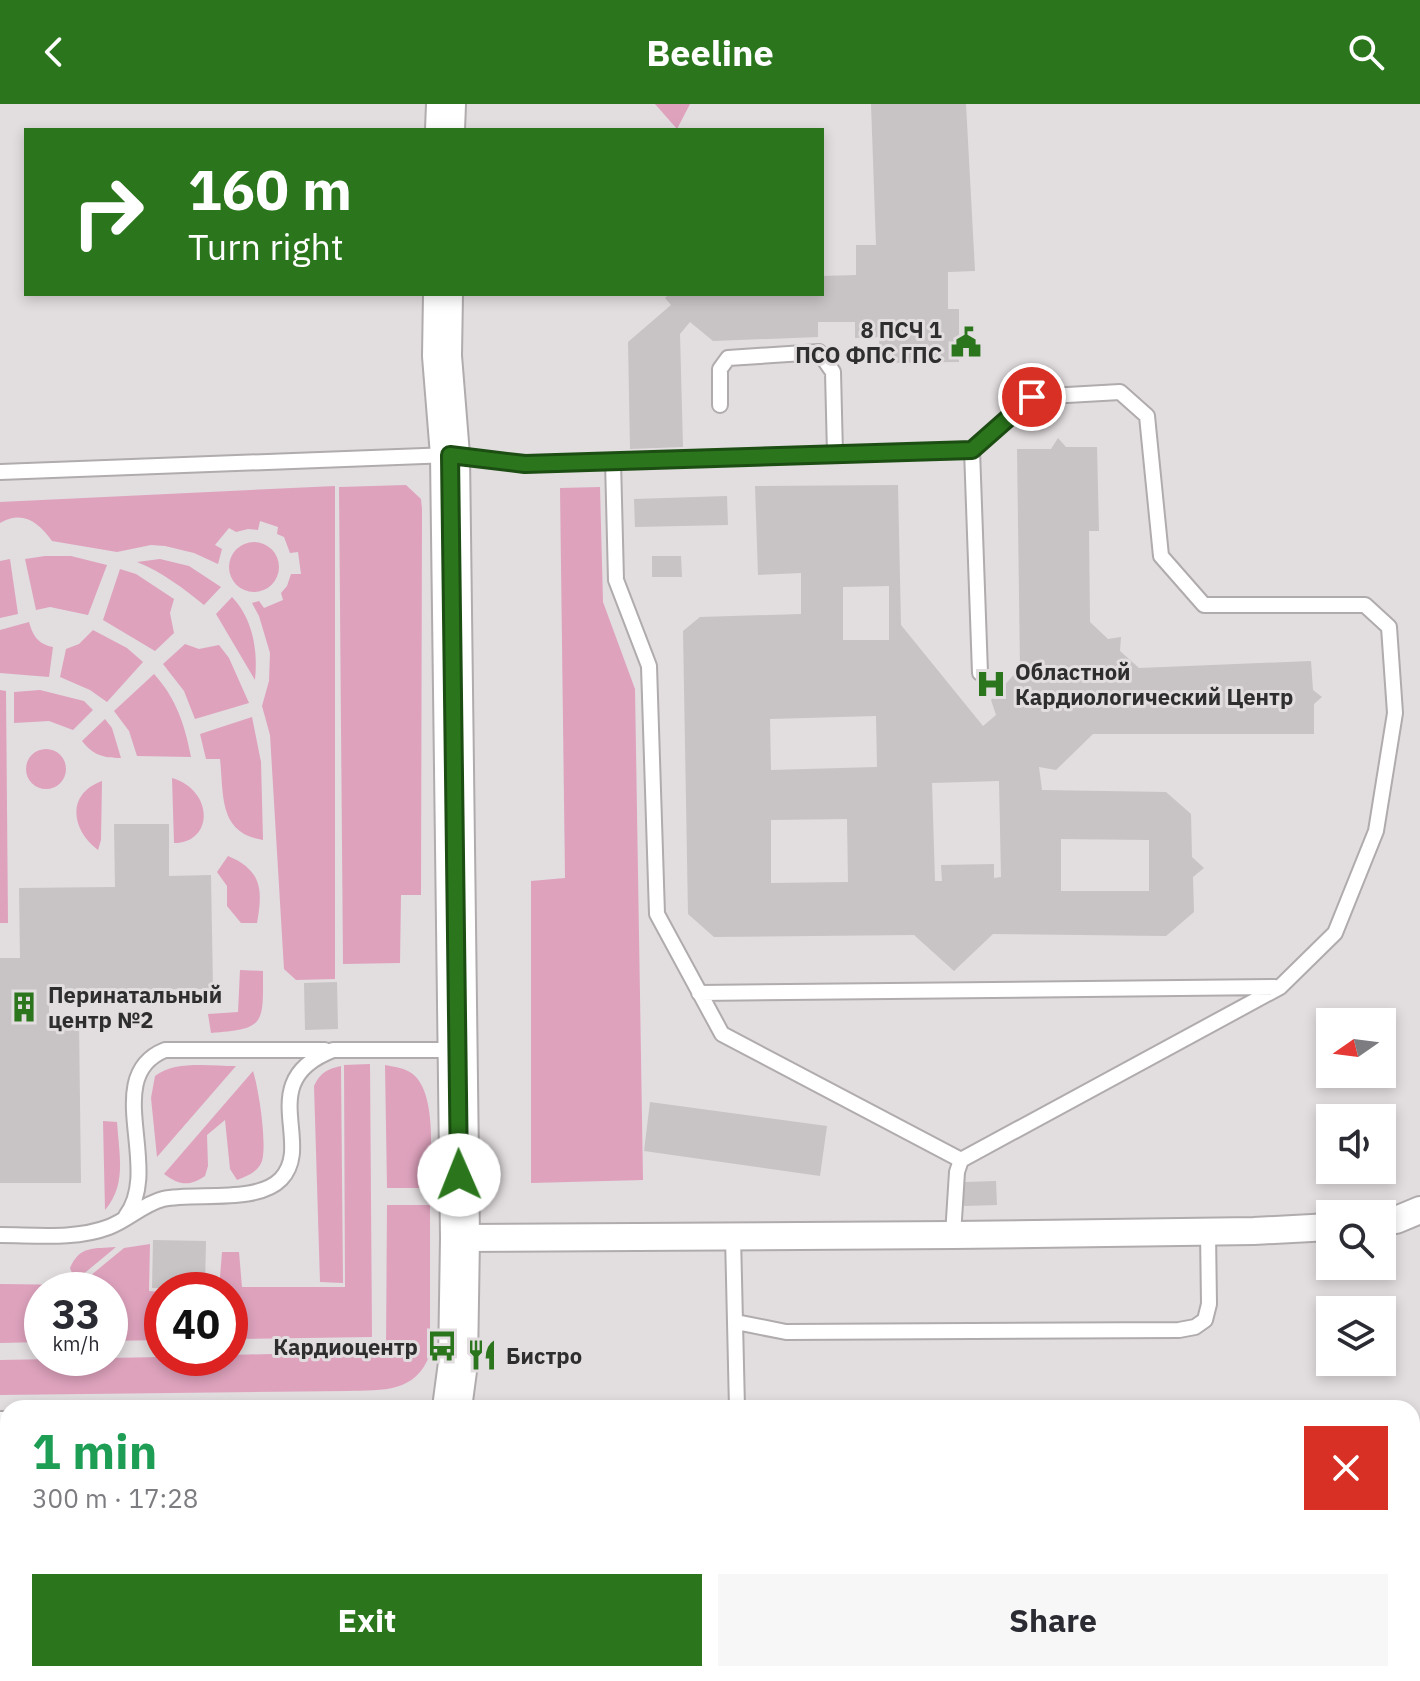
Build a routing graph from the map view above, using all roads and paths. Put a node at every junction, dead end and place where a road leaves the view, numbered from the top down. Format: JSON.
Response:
{"nodes":[{"id":1,"x":446,"y":104,"type":"edge"},
{"id":2,"x":445,"y":128,"type":"edge"},
{"id":3,"x":443,"y":296,"type":"edge"},
{"id":4,"x":720,"y":405,"type":"dead end"},
{"id":5,"x":972,"y":450,"type":"junction"},
{"id":6,"x":835,"y":454,"type":"junction"},
{"id":7,"x":450,"y":455,"type":"junction"},
{"id":8,"x":613,"y":461,"type":"junction"},
{"id":9,"x":0,"y":472,"type":"edge"},
{"id":10,"x":980,"y":673,"type":"dead end"},
{"id":11,"x":1280,"y":987,"type":"junction"},
{"id":12,"x":699,"y":993,"type":"junction"},
{"id":13,"x":333,"y":1050,"type":"junction"},
{"id":14,"x":457,"y":1050,"type":"junction"},
{"id":15,"x":961,"y":1160,"type":"junction"},
{"id":16,"x":1420,"y":1210,"type":"edge"},
{"id":17,"x":123,"y":1220,"type":"junction"},
{"id":18,"x":1396,"y":1220,"type":"edge"},
{"id":19,"x":1316,"y":1228,"type":"edge"},
{"id":20,"x":1208,"y":1232,"type":"junction"},
{"id":21,"x":0,"y":1235,"type":"edge"},
{"id":22,"x":953,"y":1235,"type":"junction"},
{"id":23,"x":733,"y":1236,"type":"junction"},
{"id":24,"x":460,"y":1238,"type":"junction"},
{"id":25,"x":736,"y":1322,"type":"junction"},
{"id":26,"x":453,"y":1400,"type":"edge"},
{"id":27,"x":737,"y":1400,"type":"edge"}],
"edges":[{"from":1,"to":2,"type":"street"},
{"from":3,"to":7,"type":"street"},
{"from":4,"to":6,"type":"lane"},
{"from":5,"to":6,"type":"lane"},
{"from":5,"to":10,"type":"lane"},
{"from":5,"to":11,"type":"lane"},
{"from":6,"to":8,"type":"lane"},
{"from":7,"to":8,"type":"lane"},
{"from":7,"to":9,"type":"lane"},
{"from":7,"to":14,"type":"street"},
{"from":8,"to":12,"type":"lane"},
{"from":11,"to":12,"type":"lane"},
{"from":11,"to":15,"type":"lane"},
{"from":12,"to":15,"type":"lane"},
{"from":13,"to":14,"type":"lane"},
{"from":13,"to":17,"type":"lane"},
{"from":13,"to":17,"type":"lane"},
{"from":14,"to":24,"type":"street"},
{"from":15,"to":22,"type":"lane"},
{"from":16,"to":18,"type":"street"},
{"from":17,"to":21,"type":"lane"},
{"from":19,"to":20,"type":"street"},
{"from":20,"to":22,"type":"street"},
{"from":20,"to":25,"type":"lane"},
{"from":22,"to":23,"type":"street"},
{"from":23,"to":24,"type":"street"},
{"from":23,"to":25,"type":"lane"},
{"from":24,"to":26,"type":"street"},
{"from":25,"to":27,"type":"lane"}]}
